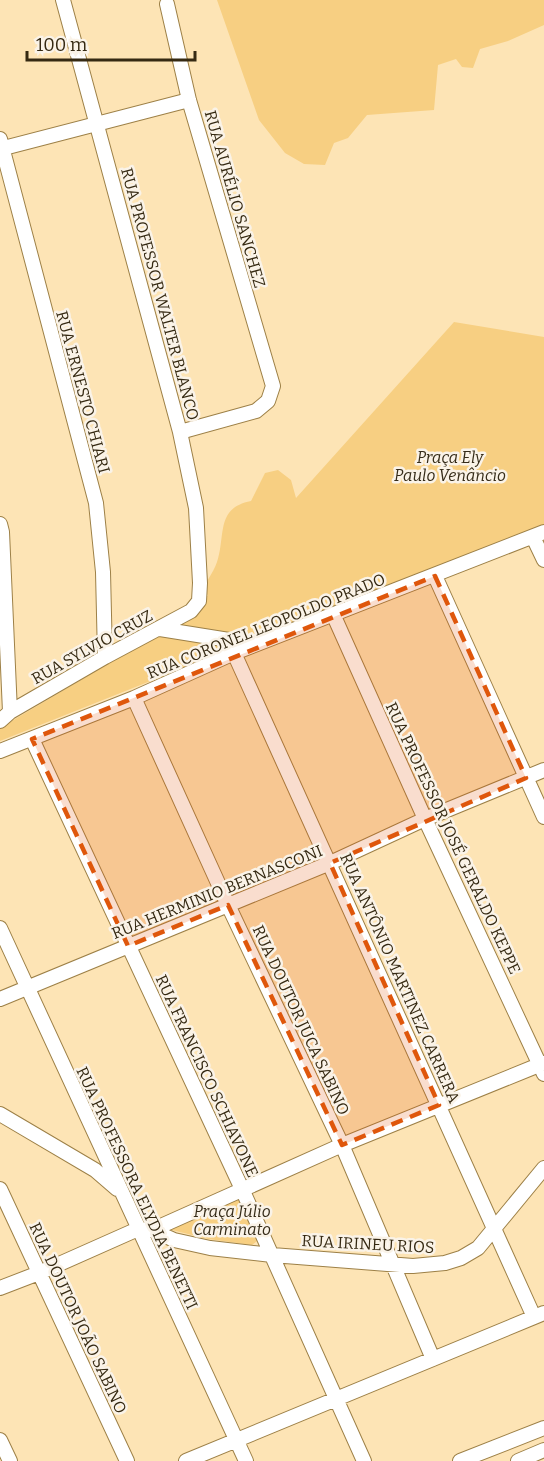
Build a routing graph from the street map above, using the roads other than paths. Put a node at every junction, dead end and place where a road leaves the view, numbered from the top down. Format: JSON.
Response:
{"nodes":[{"id":1,"x":63,"y":0,"type":"edge"},
{"id":2,"x":166,"y":4,"type":"dead end"},
{"id":3,"x":189,"y":100,"type":"junction"},
{"id":4,"x":97,"y":123,"type":"junction"},
{"id":5,"x":1,"y":145,"type":"edge"},
{"id":6,"x":180,"y":432,"type":"junction"},
{"id":7,"x":0,"y":524,"type":"edge"},
{"id":8,"x":539,"y":535,"type":"edge"},
{"id":9,"x":544,"y":560,"type":"edge"},
{"id":10,"x":435,"y":576,"type":"junction"},
{"id":11,"x":198,"y":601,"type":"joint"},
{"id":12,"x":333,"y":615,"type":"junction"},
{"id":13,"x":160,"y":629,"type":"junction"},
{"id":14,"x":256,"y":645,"type":"junction"},
{"id":15,"x":234,"y":654,"type":"junction"},
{"id":16,"x":105,"y":657,"type":"junction"},
{"id":17,"x":134,"y":698,"type":"junction"},
{"id":18,"x":5,"y":716,"type":"edge"},
{"id":19,"x":32,"y":739,"type":"junction"},
{"id":20,"x":0,"y":751,"type":"edge"},
{"id":21,"x":544,"y":770,"type":"edge"},
{"id":22,"x":526,"y":778,"type":"junction"},
{"id":23,"x":544,"y":817,"type":"edge"},
{"id":24,"x":425,"y":819,"type":"junction"},
{"id":25,"x":330,"y":863,"type":"junction"},
{"id":26,"x":228,"y":905,"type":"junction"},
{"id":27,"x":0,"y":928,"type":"edge"},
{"id":28,"x":128,"y":946,"type":"junction"},
{"id":29,"x":27,"y":987,"type":"junction"},
{"id":30,"x":0,"y":999,"type":"edge"},
{"id":31,"x":542,"y":1067,"type":"edge"},
{"id":32,"x":439,"y":1105,"type":"junction"},
{"id":33,"x":0,"y":1114,"type":"edge"},
{"id":34,"x":342,"y":1145,"type":"junction"},
{"id":35,"x":544,"y":1168,"type":"edge"},
{"id":36,"x":0,"y":1189,"type":"edge"},
{"id":37,"x":242,"y":1189,"type":"junction"},
{"id":38,"x":121,"y":1193,"type":"junction"},
{"id":39,"x":494,"y":1228,"type":"junction"},
{"id":40,"x":145,"y":1229,"type":"junction"},
{"id":41,"x":272,"y":1255,"type":"junction"},
{"id":42,"x":392,"y":1263,"type":"junction"},
{"id":43,"x":39,"y":1273,"type":"junction"},
{"id":44,"x":0,"y":1288,"type":"edge"},
{"id":45,"x":539,"y":1315,"type":"edge"},
{"id":46,"x":433,"y":1359,"type":"junction"},
{"id":47,"x":335,"y":1401,"type":"junction"},
{"id":48,"x":544,"y":1428,"type":"edge"},
{"id":49,"x":0,"y":1440,"type":"edge"},
{"id":50,"x":236,"y":1440,"type":"junction"},
{"id":51,"x":544,"y":1450,"type":"edge"},
{"id":52,"x":526,"y":1460,"type":"edge"},
{"id":53,"x":10,"y":1461,"type":"edge"},
{"id":54,"x":127,"y":1461,"type":"edge"},
{"id":55,"x":186,"y":1461,"type":"edge"},
{"id":56,"x":246,"y":1461,"type":"edge"},
{"id":57,"x":364,"y":1461,"type":"edge"},
{"id":58,"x":460,"y":1461,"type":"edge"}],
"edges":[{"from":1,"to":4,"type":"street","name":"RUA PROFESSOR WALTER BLANCO"},
{"from":2,"to":3,"type":"street","name":"RUA AURÉLIO SANCHEZ"},
{"from":3,"to":4,"type":"street"},
{"from":3,"to":6,"type":"street","name":"RUA AURÉLIO SANCHEZ"},
{"from":4,"to":5,"type":"street"},
{"from":4,"to":6,"type":"street","name":"RUA PROFESSOR WALTER BLANCO"},
{"from":5,"to":16,"type":"street","name":"RUA ERNESTO CHIARI"},
{"from":6,"to":11,"type":"street","name":"RUA PROFESSOR WALTER BLANCO"},
{"from":7,"to":18,"type":"street"},
{"from":8,"to":9,"type":"street"},
{"from":8,"to":10,"type":"street","name":"RUA CORONEL LEOPOLDO PRADO"},
{"from":10,"to":12,"type":"street","name":"RUA CORONEL LEOPOLDO PRADO"},
{"from":10,"to":22,"type":"street"},
{"from":11,"to":13,"type":"street","name":"RUA SYLVIO CRUZ"},
{"from":12,"to":14,"type":"street","name":"RUA CORONEL LEOPOLDO PRADO"},
{"from":12,"to":24,"type":"street","name":"RUA PROFESSOR JOSÉ GERALDO KEPPE"},
{"from":13,"to":14,"type":"street"},
{"from":13,"to":16,"type":"street","name":"RUA SYLVIO CRUZ"},
{"from":14,"to":15,"type":"street","name":"RUA CORONEL LEOPOLDO PRADO"},
{"from":15,"to":17,"type":"street","name":"RUA CORONEL LEOPOLDO PRADO"},
{"from":15,"to":25,"type":"street","name":"RUA ANTÔNIO MARTINEZ CARRERA"},
{"from":16,"to":18,"type":"street","name":"RUA SYLVIO CRUZ"},
{"from":17,"to":19,"type":"street","name":"RUA CORONEL LEOPOLDO PRADO"},
{"from":17,"to":26,"type":"street","name":"RUA DOUTOR JUCA SABINO"},
{"from":19,"to":20,"type":"street","name":"RUA CORONEL LEOPOLDO PRADO"},
{"from":19,"to":28,"type":"street","name":"RUA FRANCISCO SCHIAVONE"},
{"from":21,"to":22,"type":"street","name":"RUA HERMINIO BERNASCONI"},
{"from":22,"to":23,"type":"street"},
{"from":22,"to":24,"type":"street","name":"RUA HERMINIO BERNASCONI"},
{"from":24,"to":25,"type":"street","name":"RUA HERMINIO BERNASCONI"},
{"from":24,"to":31,"type":"street","name":"RUA PROFESSOR JOSÉ GERALDO KEPPE"},
{"from":25,"to":26,"type":"street","name":"RUA HERMINIO BERNASCONI"},
{"from":25,"to":32,"type":"street","name":"RUA ANTÔNIO MARTINEZ CARRERA"},
{"from":26,"to":28,"type":"street","name":"RUA HERMINIO BERNASCONI"},
{"from":26,"to":34,"type":"street","name":"RUA DOUTOR JUCA SABINO"},
{"from":27,"to":29,"type":"street","name":"RUA PROFESSORA ELYDIA BENETTI"},
{"from":28,"to":29,"type":"street","name":"RUA HERMINIO BERNASCONI"},
{"from":28,"to":37,"type":"street","name":"RUA FRANCISCO SCHIAVONE"},
{"from":29,"to":30,"type":"street","name":"RUA HERMINIO BERNASCONI"},
{"from":29,"to":38,"type":"street","name":"RUA PROFESSORA ELYDIA BENETTI"},
{"from":31,"to":32,"type":"street"},
{"from":32,"to":34,"type":"street"},
{"from":32,"to":39,"type":"street","name":"RUA ANTÔNIO MARTINEZ CARRERA"},
{"from":33,"to":38,"type":"street"},
{"from":34,"to":37,"type":"street"},
{"from":34,"to":42,"type":"street","name":"RUA DOUTOR JUCA SABINO"},
{"from":35,"to":39,"type":"street","name":"RUA IRINEU RIOS"},
{"from":36,"to":43,"type":"street","name":"RUA DOUTOR JOÃO SABINO"},
{"from":37,"to":40,"type":"street"},
{"from":37,"to":41,"type":"street","name":"RUA FRANCISCO SCHIAVONE"},
{"from":38,"to":40,"type":"street","name":"RUA PROFESSORA ELYDIA BENETTI"},
{"from":39,"to":42,"type":"street","name":"RUA IRINEU RIOS"},
{"from":39,"to":45,"type":"street","name":"RUA ANTÔNIO MARTINEZ CARRERA"},
{"from":40,"to":41,"type":"street","name":"RUA IRINEU RIOS"},
{"from":40,"to":43,"type":"street"},
{"from":40,"to":50,"type":"street","name":"RUA PROFESSORA ELYDIA BENETTI"},
{"from":41,"to":42,"type":"street","name":"RUA IRINEU RIOS"},
{"from":41,"to":47,"type":"street","name":"RUA FRANCISCO SCHIAVONE"},
{"from":42,"to":46,"type":"street","name":"RUA DOUTOR JUCA SABINO"},
{"from":43,"to":44,"type":"street"},
{"from":43,"to":54,"type":"street","name":"RUA DOUTOR JOÃO SABINO"},
{"from":45,"to":46,"type":"street"},
{"from":46,"to":47,"type":"street"},
{"from":47,"to":50,"type":"street"},
{"from":47,"to":57,"type":"street","name":"RUA FRANCISCO SCHIAVONE"},
{"from":48,"to":58,"type":"street"},
{"from":49,"to":53,"type":"street"},
{"from":50,"to":55,"type":"street"},
{"from":50,"to":56,"type":"street","name":"RUA PROFESSORA ELYDIA BENETTI"},
{"from":51,"to":52,"type":"street"}]}
